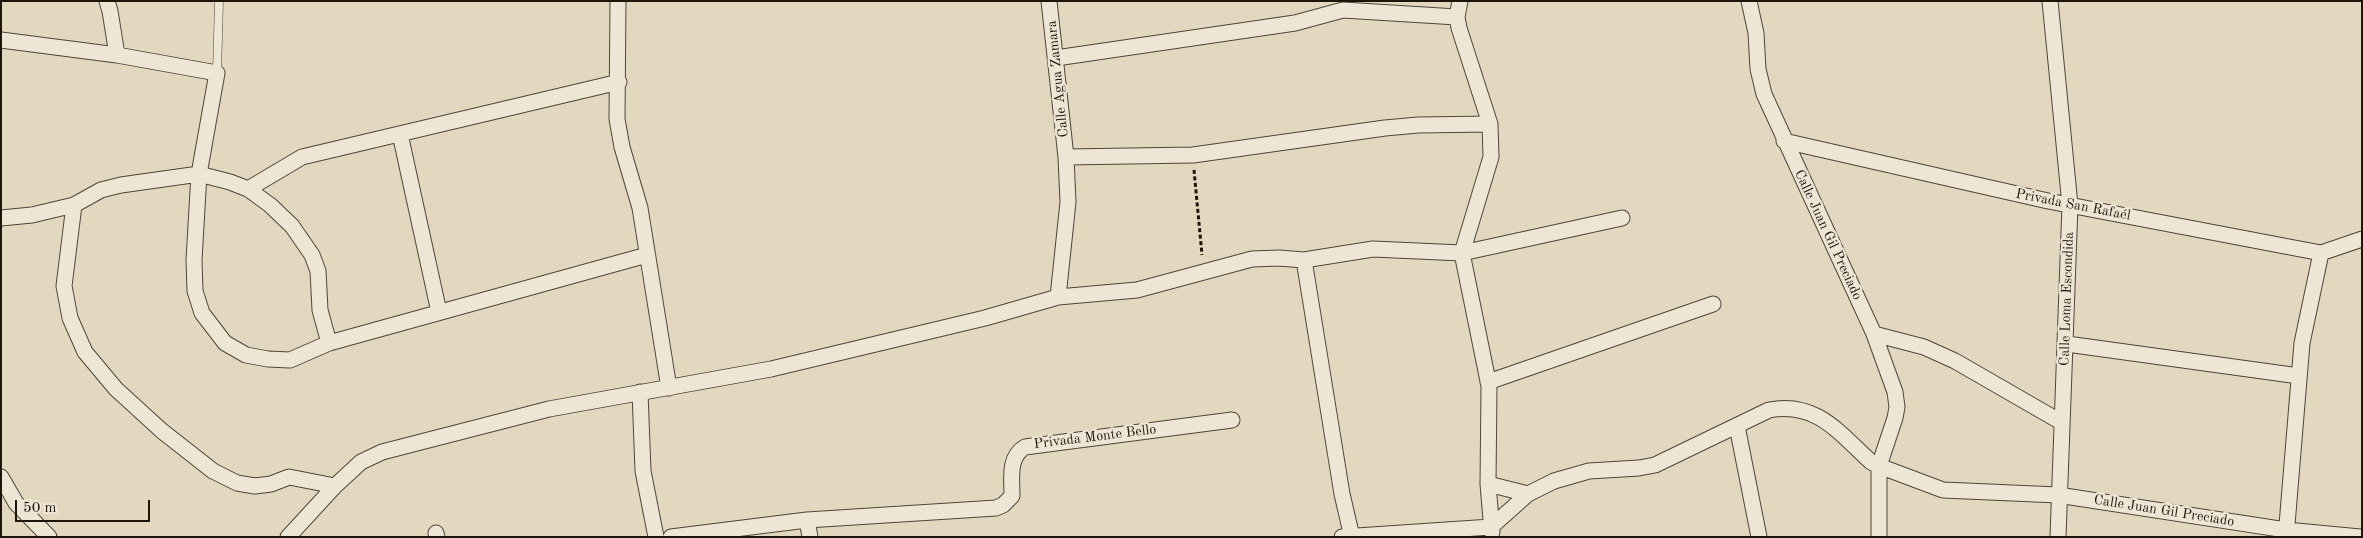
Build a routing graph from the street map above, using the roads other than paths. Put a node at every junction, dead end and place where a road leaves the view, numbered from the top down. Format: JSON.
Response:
{"nodes":[{"id":1,"x":106,"y":1,"type":"edge"},
{"id":2,"x":219,"y":1,"type":"edge"},
{"id":3,"x":618,"y":1,"type":"edge"},
{"id":4,"x":1050,"y":1,"type":"edge"},
{"id":5,"x":1460,"y":1,"type":"edge"},
{"id":6,"x":1749,"y":1,"type":"edge"},
{"id":7,"x":2050,"y":1,"type":"edge"},
{"id":8,"x":1343,"y":5,"type":"edge"},
{"id":9,"x":1458,"y":17,"type":"junction"},
{"id":10,"x":1,"y":40,"type":"edge"},
{"id":11,"x":117,"y":55,"type":"junction"},
{"id":12,"x":1056,"y":58,"type":"junction"},
{"id":13,"x":217,"y":73,"type":"junction"},
{"id":14,"x":619,"y":82,"type":"junction"},
{"id":15,"x":1490,"y":124,"type":"junction"},
{"id":16,"x":400,"y":134,"type":"junction"},
{"id":17,"x":1784,"y":141,"type":"junction"},
{"id":18,"x":1066,"y":157,"type":"junction"},
{"id":19,"x":199,"y":174,"type":"junction"},
{"id":20,"x":248,"y":189,"type":"junction"},
{"id":21,"x":74,"y":205,"type":"junction"},
{"id":22,"x":2070,"y":205,"type":"junction"},
{"id":23,"x":1,"y":218,"type":"edge"},
{"id":24,"x":1622,"y":218,"type":"dead end"},
{"id":25,"x":2362,"y":239,"type":"edge"},
{"id":26,"x":1462,"y":253,"type":"junction"},
{"id":27,"x":2321,"y":253,"type":"junction"},
{"id":28,"x":647,"y":255,"type":"junction"},
{"id":29,"x":1304,"y":260,"type":"junction"},
{"id":30,"x":1058,"y":297,"type":"junction"},
{"id":31,"x":1714,"y":304,"type":"dead end"},
{"id":32,"x":439,"y":312,"type":"junction"},
{"id":33,"x":1874,"y":334,"type":"junction"},
{"id":34,"x":329,"y":343,"type":"junction"},
{"id":35,"x":2066,"y":344,"type":"junction"},
{"id":36,"x":2299,"y":376,"type":"junction"},
{"id":37,"x":1488,"y":382,"type":"junction"},
{"id":38,"x":670,"y":388,"type":"junction"},
{"id":39,"x":640,"y":392,"type":"junction"},
{"id":40,"x":1232,"y":420,"type":"dead end"},
{"id":41,"x":2061,"y":422,"type":"junction"},
{"id":42,"x":1737,"y":426,"type":"junction"},
{"id":43,"x":1879,"y":466,"type":"junction"},
{"id":44,"x":1,"y":476,"type":"edge"},
{"id":45,"x":1488,"y":484,"type":"junction"},
{"id":46,"x":335,"y":486,"type":"junction"},
{"id":47,"x":1528,"y":494,"type":"junction"},
{"id":48,"x":2058,"y":495,"type":"junction"},
{"id":49,"x":807,"y":520,"type":"junction"},
{"id":50,"x":1492,"y":532,"type":"edge"},
{"id":51,"x":2286,"y":534,"type":"edge"},
{"id":52,"x":1348,"y":536,"type":"edge"},
{"id":53,"x":49,"y":537,"type":"edge"},
{"id":54,"x":288,"y":537,"type":"edge"},
{"id":55,"x":656,"y":537,"type":"edge"},
{"id":56,"x":671,"y":537,"type":"edge"},
{"id":57,"x":810,"y":537,"type":"edge"},
{"id":58,"x":1758,"y":537,"type":"edge"},
{"id":59,"x":1879,"y":537,"type":"edge"},
{"id":60,"x":2058,"y":537,"type":"edge"},
{"id":61,"x":2360,"y":537,"type":"edge"}],
"edges":[{"from":1,"to":11,"type":"street"},
{"from":2,"to":13,"type":"lane"},
{"from":3,"to":14,"type":"street"},
{"from":4,"to":12,"type":"street","name":"Calle Agua Zamara"},
{"from":5,"to":9,"type":"street"},
{"from":6,"to":17,"type":"street","name":"Calle Juan Gil Preciado"},
{"from":7,"to":22,"type":"street","name":"Calle Loma Escondida"},
{"from":8,"to":9,"type":"street"},
{"from":8,"to":12,"type":"street"},
{"from":9,"to":15,"type":"street"},
{"from":10,"to":11,"type":"street"},
{"from":11,"to":13,"type":"street"},
{"from":12,"to":18,"type":"street","name":"Calle Agua Zamara"},
{"from":13,"to":19,"type":"street"},
{"from":14,"to":16,"type":"street"},
{"from":14,"to":28,"type":"street"},
{"from":15,"to":18,"type":"street"},
{"from":15,"to":26,"type":"street"},
{"from":16,"to":20,"type":"street"},
{"from":16,"to":32,"type":"street"},
{"from":17,"to":22,"type":"street","name":"Privada San Rafaél"},
{"from":17,"to":33,"type":"street","name":"Calle Juan Gil Preciado"},
{"from":18,"to":30,"type":"street","name":"Calle Agua Zamara"},
{"from":19,"to":20,"type":"street"},
{"from":19,"to":21,"type":"street"},
{"from":19,"to":34,"type":"street"},
{"from":20,"to":34,"type":"street"},
{"from":21,"to":23,"type":"street"},
{"from":21,"to":46,"type":"street"},
{"from":22,"to":27,"type":"street","name":"Privada San Rafaél"},
{"from":22,"to":35,"type":"street","name":"Calle Loma Escondida"},
{"from":24,"to":26,"type":"street"},
{"from":25,"to":27,"type":"street","name":"Privada San Rafaél"},
{"from":26,"to":29,"type":"street"},
{"from":26,"to":37,"type":"street"},
{"from":27,"to":36,"type":"street"},
{"from":28,"to":32,"type":"street"},
{"from":28,"to":38,"type":"street"},
{"from":29,"to":30,"type":"street"},
{"from":29,"to":52,"type":"street"},
{"from":30,"to":38,"type":"street"},
{"from":31,"to":37,"type":"street"},
{"from":32,"to":34,"type":"street"},
{"from":33,"to":41,"type":"street"},
{"from":33,"to":43,"type":"street","name":"Calle Juan Gil Preciado"},
{"from":35,"to":36,"type":"street"},
{"from":35,"to":41,"type":"street","name":"Calle Loma Escondida"},
{"from":36,"to":51,"type":"street"},
{"from":37,"to":45,"type":"street"},
{"from":38,"to":39,"type":"street"},
{"from":39,"to":46,"type":"street"},
{"from":39,"to":55,"type":"street"},
{"from":40,"to":49,"type":"street","name":"Privada Monte Bello"},
{"from":41,"to":48,"type":"street","name":"Calle Loma Escondida"},
{"from":42,"to":43,"type":"street","name":"Calle Juan Gil Preciado"},
{"from":42,"to":47,"type":"street","name":"Calle Juan Gil Preciado"},
{"from":42,"to":58,"type":"street"},
{"from":43,"to":48,"type":"street","name":"Calle Juan Gil Preciado"},
{"from":43,"to":59,"type":"street","name":"Calle Juan Gil Preciado"},
{"from":44,"to":53,"type":"street"},
{"from":45,"to":47,"type":"street"},
{"from":45,"to":50,"type":"street"},
{"from":46,"to":54,"type":"street"},
{"from":47,"to":50,"type":"street","name":"Calle Juan Gil Preciado"},
{"from":48,"to":51,"type":"street","name":"Calle Juan Gil Preciado"},
{"from":48,"to":60,"type":"street","name":"Calle Loma Escondida"},
{"from":49,"to":56,"type":"street"},
{"from":49,"to":57,"type":"street"},
{"from":50,"to":52,"type":"street"},
{"from":51,"to":61,"type":"street","name":"Calle Juan Gil Preciado"}]}
